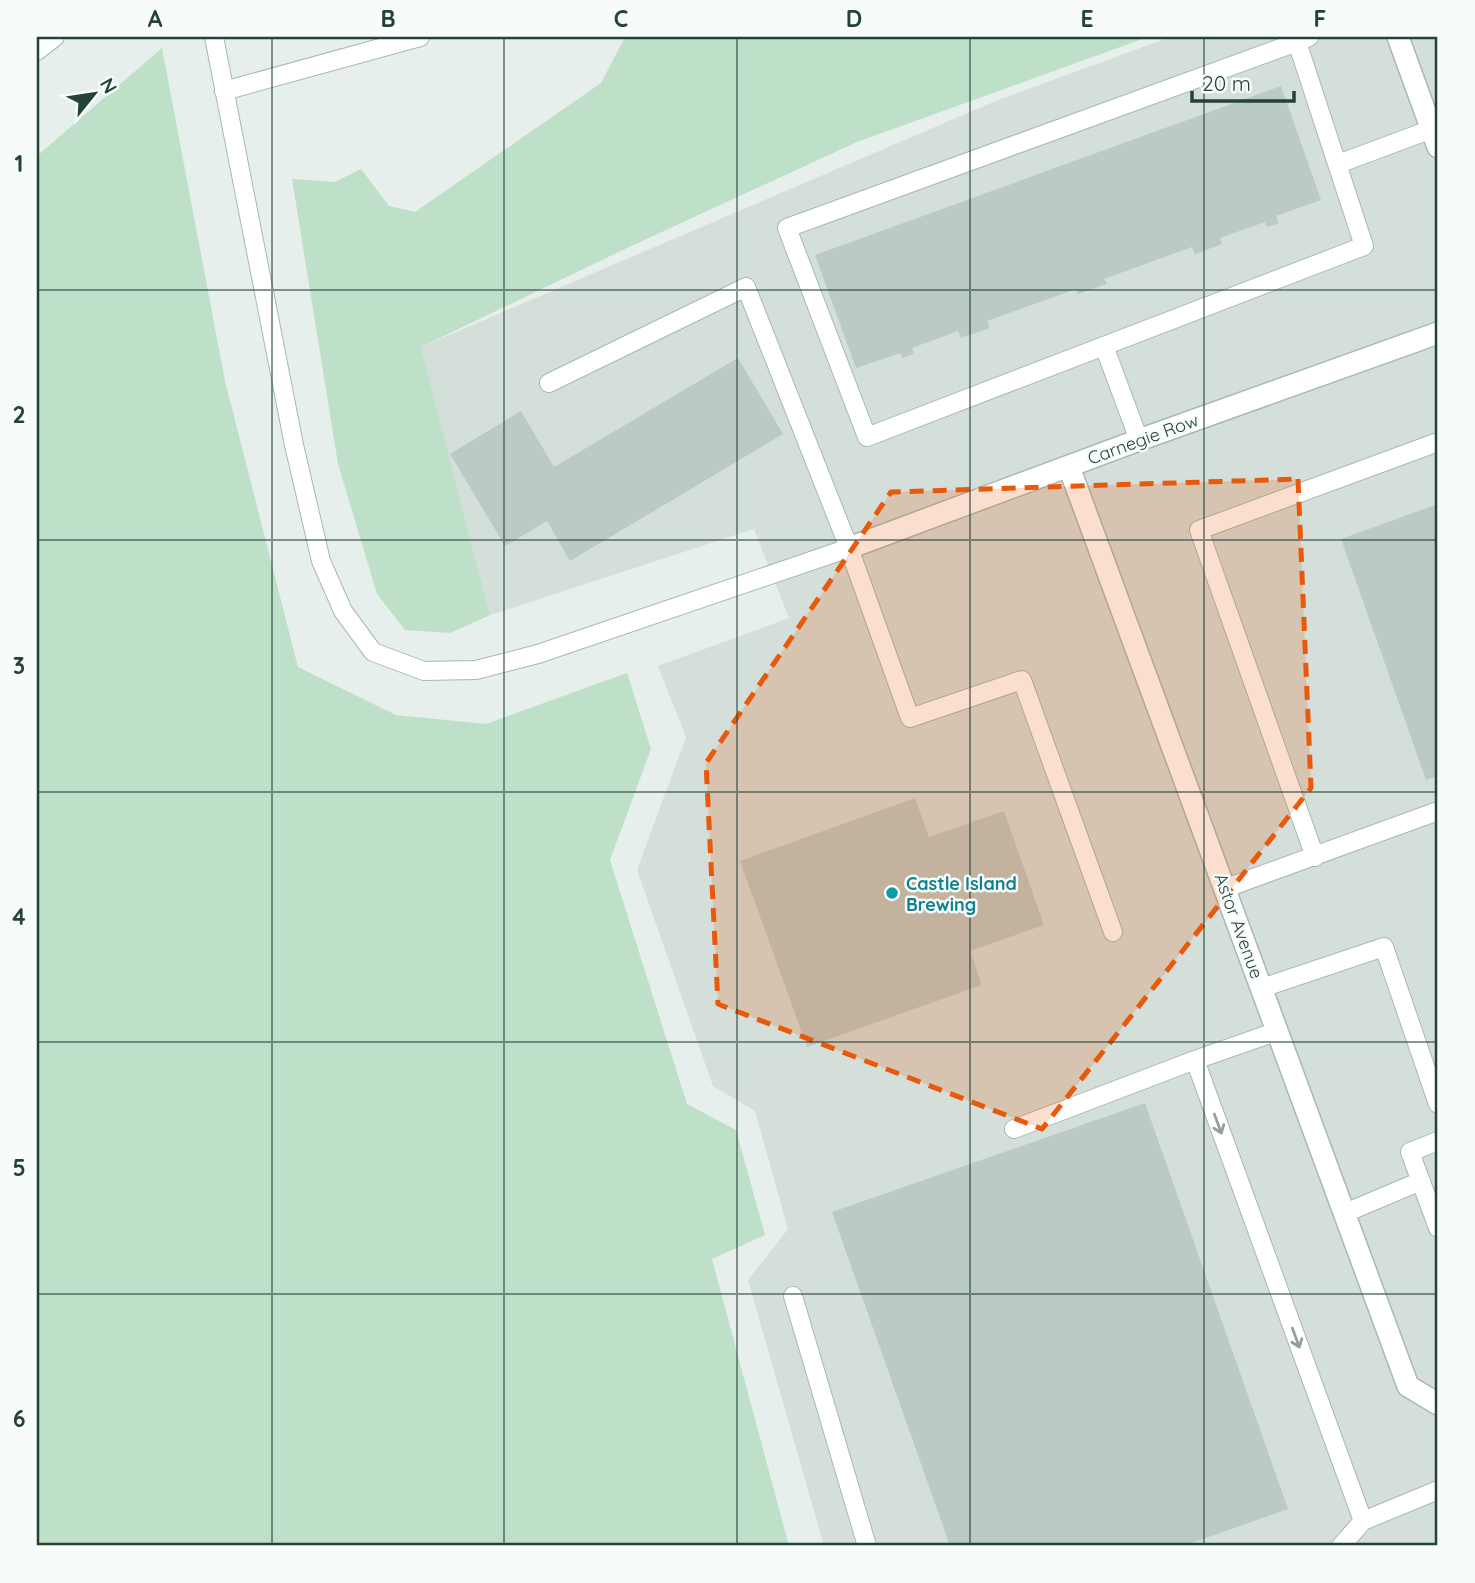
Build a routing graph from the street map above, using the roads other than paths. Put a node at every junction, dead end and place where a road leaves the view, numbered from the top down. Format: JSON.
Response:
{"nodes":[{"id":1,"x":55,"y":37,"type":"edge"},
{"id":2,"x":214,"y":37,"type":"edge"},
{"id":3,"x":420,"y":37,"type":"edge"},
{"id":4,"x":1398,"y":37,"type":"edge"},
{"id":5,"x":1303,"y":39,"type":"edge"},
{"id":6,"x":37,"y":51,"type":"edge"},
{"id":7,"x":224,"y":91,"type":"junction"},
{"id":8,"x":1435,"y":138,"type":"edge"},
{"id":9,"x":1338,"y":164,"type":"junction"},
{"id":10,"x":1438,"y":333,"type":"edge"},
{"id":11,"x":1104,"y":346,"type":"junction"},
{"id":12,"x":549,"y":383,"type":"dead end"},
{"id":13,"x":1139,"y":440,"type":"junction"},
{"id":14,"x":1438,"y":442,"type":"edge"},
{"id":15,"x":1069,"y":467,"type":"junction"},
{"id":16,"x":849,"y":548,"type":"junction"},
{"id":17,"x":1438,"y":811,"type":"edge"},
{"id":18,"x":1315,"y":857,"type":"junction"},
{"id":19,"x":1226,"y":888,"type":"junction"},
{"id":20,"x":1113,"y":932,"type":"dead end"},
{"id":21,"x":1262,"y":988,"type":"junction"},
{"id":22,"x":1278,"y":1031,"type":"junction"},
{"id":23,"x":1195,"y":1060,"type":"junction"},
{"id":24,"x":1438,"y":1104,"type":"edge"},
{"id":25,"x":1014,"y":1129,"type":"dead end"},
{"id":26,"x":1438,"y":1141,"type":"edge"},
{"id":27,"x":1421,"y":1181,"type":"junction"},
{"id":28,"x":1345,"y":1213,"type":"junction"},
{"id":29,"x":1438,"y":1228,"type":"edge"},
{"id":30,"x":793,"y":1296,"type":"dead end"},
{"id":31,"x":1438,"y":1404,"type":"edge"},
{"id":32,"x":1438,"y":1490,"type":"edge"},
{"id":33,"x":1363,"y":1521,"type":"junction"},
{"id":34,"x":867,"y":1546,"type":"edge"},
{"id":35,"x":1341,"y":1546,"type":"edge"}],
"edges":[{"from":1,"to":6,"type":"lane"},
{"from":2,"to":7,"type":"lane"},
{"from":3,"to":7,"type":"lane"},
{"from":4,"to":8,"type":"street"},
{"from":5,"to":9,"type":"lane"},
{"from":5,"to":11,"type":"lane"},
{"from":7,"to":16,"type":"lane"},
{"from":8,"to":9,"type":"lane"},
{"from":9,"to":11,"type":"lane"},
{"from":10,"to":13,"type":"street","name":"Carnegie Row"},
{"from":11,"to":13,"type":"lane"},
{"from":12,"to":16,"type":"lane"},
{"from":13,"to":15,"type":"street","name":"Carnegie Row"},
{"from":14,"to":18,"type":"lane"},
{"from":15,"to":16,"type":"street","name":"Carnegie Row"},
{"from":15,"to":19,"type":"street","name":"Astor Avenue"},
{"from":16,"to":20,"type":"lane"},
{"from":17,"to":18,"type":"lane"},
{"from":18,"to":19,"type":"lane"},
{"from":19,"to":21,"type":"street","name":"Astor Avenue"},
{"from":21,"to":22,"type":"street","name":"Astor Avenue"},
{"from":21,"to":24,"type":"lane"},
{"from":22,"to":23,"type":"lane"},
{"from":22,"to":28,"type":"street","name":"Astor Avenue"},
{"from":23,"to":25,"type":"lane"},
{"from":23,"to":33,"type":"lane","one_way":true},
{"from":26,"to":27,"type":"lane"},
{"from":27,"to":28,"type":"lane"},
{"from":27,"to":29,"type":"lane"},
{"from":28,"to":31,"type":"street","name":"Astor Avenue"},
{"from":30,"to":34,"type":"lane"},
{"from":32,"to":33,"type":"lane"},
{"from":33,"to":35,"type":"lane"}]}
